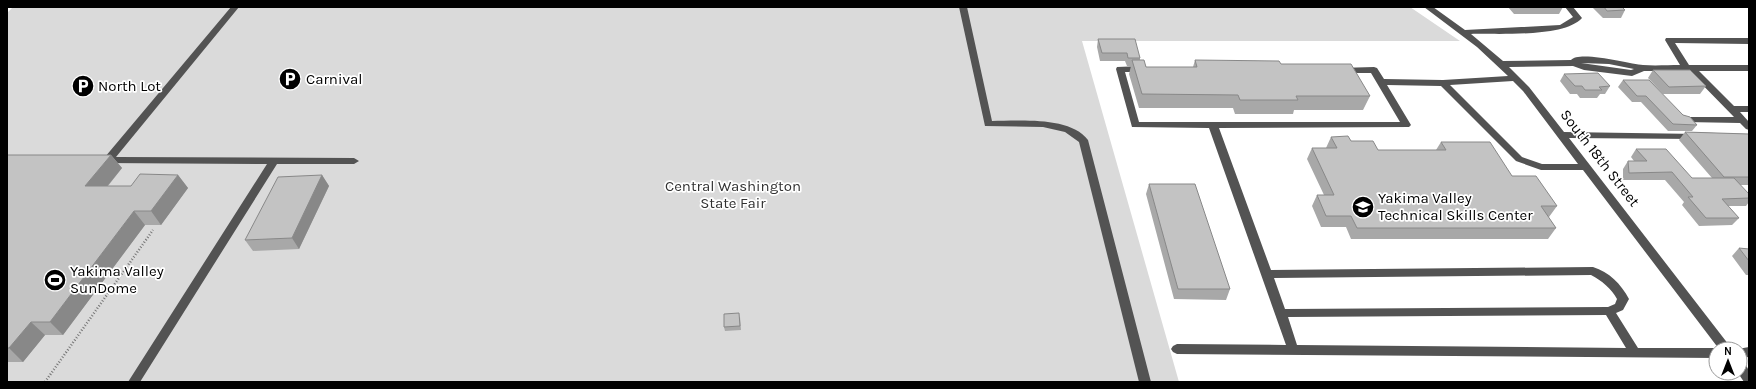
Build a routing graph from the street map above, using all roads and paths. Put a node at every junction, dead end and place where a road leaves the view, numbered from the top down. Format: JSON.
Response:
{"nodes":[{"id":1,"x":235,"y":7,"type":"edge"},
{"id":2,"x":963,"y":7,"type":"edge"},
{"id":3,"x":1428,"y":7,"type":"edge"},
{"id":4,"x":1568,"y":7,"type":"edge"},
{"id":5,"x":1465,"y":32,"type":"junction"},
{"id":6,"x":1749,"y":41,"type":"edge"},
{"id":7,"x":1502,"y":64,"type":"junction"},
{"id":8,"x":1688,"y":68,"type":"junction"},
{"id":9,"x":1749,"y":68,"type":"edge"},
{"id":10,"x":1152,"y":70,"type":"edge"},
{"id":11,"x":1334,"y":70,"type":"edge"},
{"id":12,"x":1516,"y":78,"type":"junction"},
{"id":13,"x":1381,"y":82,"type":"junction"},
{"id":14,"x":1443,"y":83,"type":"junction"},
{"id":15,"x":1731,"y":109,"type":"junction"},
{"id":16,"x":1749,"y":109,"type":"edge"},
{"id":17,"x":1688,"y":120,"type":"edge"},
{"id":18,"x":1742,"y":120,"type":"junction"},
{"id":19,"x":1213,"y":125,"type":"junction"},
{"id":20,"x":1749,"y":127,"type":"edge"},
{"id":21,"x":1562,"y":135,"type":"junction"},
{"id":22,"x":1702,"y":136,"type":"edge"},
{"id":23,"x":95,"y":160,"type":"edge"},
{"id":24,"x":108,"y":160,"type":"junction"},
{"id":25,"x":274,"y":160,"type":"junction"},
{"id":26,"x":354,"y":161,"type":"dead end"},
{"id":27,"x":1586,"y":167,"type":"junction"},
{"id":28,"x":153,"y":230,"type":"dead end"},
{"id":29,"x":1267,"y":274,"type":"junction"},
{"id":30,"x":1609,"y":312,"type":"junction"},
{"id":31,"x":1281,"y":313,"type":"junction"},
{"id":32,"x":1720,"y":341,"type":"edge"},
{"id":33,"x":1177,"y":349,"type":"dead end"},
{"id":34,"x":1293,"y":350,"type":"junction"},
{"id":35,"x":1635,"y":352,"type":"junction"},
{"id":36,"x":1708,"y":353,"type":"edge"},
{"id":37,"x":45,"y":382,"type":"edge"},
{"id":38,"x":134,"y":382,"type":"edge"},
{"id":39,"x":1145,"y":382,"type":"edge"}],
"edges":[{"from":1,"to":24,"type":"street"},
{"from":2,"to":39,"type":"street"},
{"from":3,"to":5,"type":"street","name":"South 18th Street"},
{"from":4,"to":5,"type":"street"},
{"from":5,"to":7,"type":"street","name":"South 18th Street"},
{"from":6,"to":8,"type":"street"},
{"from":7,"to":8,"type":"street"},
{"from":7,"to":12,"type":"street","name":"South 18th Street"},
{"from":8,"to":9,"type":"street"},
{"from":8,"to":15,"type":"street"},
{"from":10,"to":19,"type":"street"},
{"from":11,"to":13,"type":"street"},
{"from":12,"to":14,"type":"street"},
{"from":12,"to":21,"type":"street","name":"South 18th Street"},
{"from":13,"to":14,"type":"street"},
{"from":13,"to":19,"type":"street"},
{"from":14,"to":27,"type":"street"},
{"from":15,"to":16,"type":"street"},
{"from":15,"to":18,"type":"street"},
{"from":17,"to":18,"type":"street"},
{"from":18,"to":20,"type":"street"},
{"from":19,"to":29,"type":"street"},
{"from":21,"to":22,"type":"street"},
{"from":21,"to":27,"type":"street","name":"South 18th Street"},
{"from":23,"to":24,"type":"street"},
{"from":24,"to":25,"type":"street"},
{"from":25,"to":26,"type":"street"},
{"from":25,"to":38,"type":"street"},
{"from":27,"to":32,"type":"street","name":"South 18th Street"},
{"from":28,"to":37,"type":"path"},
{"from":29,"to":30,"type":"street"},
{"from":29,"to":31,"type":"street"},
{"from":30,"to":31,"type":"street"},
{"from":30,"to":35,"type":"street"},
{"from":31,"to":34,"type":"street"},
{"from":33,"to":34,"type":"street"},
{"from":34,"to":35,"type":"street"},
{"from":35,"to":36,"type":"street"}]}
